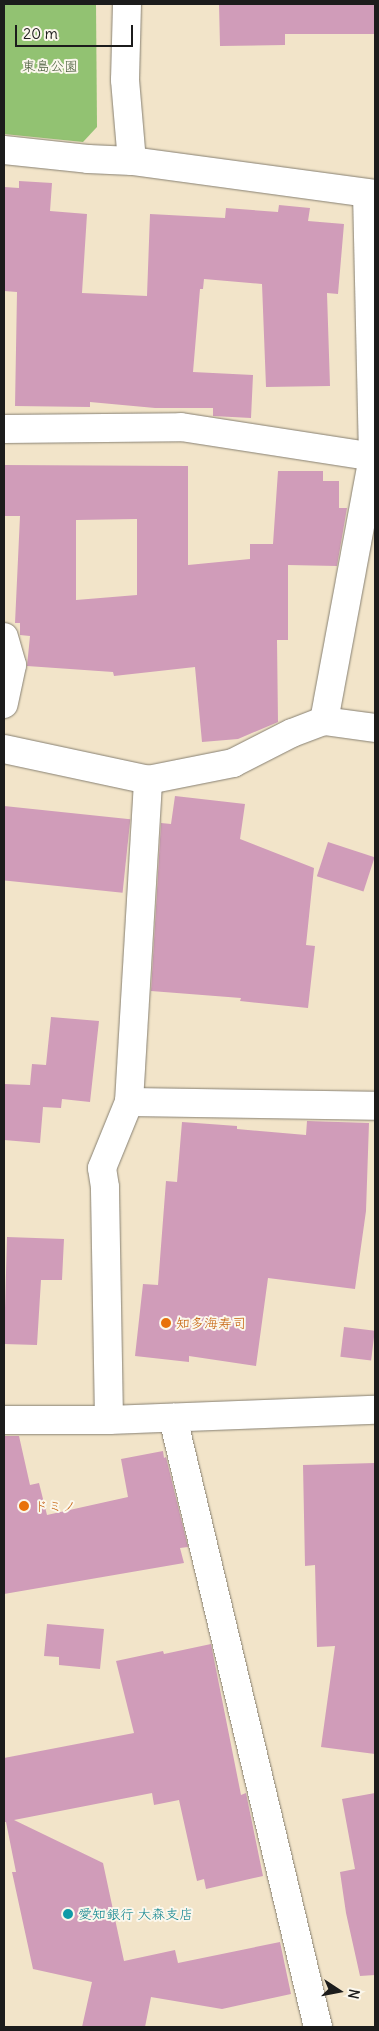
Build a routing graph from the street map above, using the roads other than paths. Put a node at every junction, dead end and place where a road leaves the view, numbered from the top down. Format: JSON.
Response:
{"nodes":[{"id":1,"x":127,"y":4,"type":"edge"},
{"id":2,"x":4,"y":150,"type":"edge"},
{"id":3,"x":132,"y":160,"type":"junction"},
{"id":4,"x":371,"y":194,"type":"edge"},
{"id":5,"x":4,"y":429,"type":"edge"},
{"id":6,"x":374,"y":457,"type":"edge"},
{"id":7,"x":4,"y":637,"type":"edge"},
{"id":8,"x":4,"y":704,"type":"edge"},
{"id":9,"x":324,"y":721,"type":"junction"},
{"id":10,"x":375,"y":728,"type":"edge"},
{"id":11,"x":4,"y":749,"type":"edge"},
{"id":12,"x":148,"y":780,"type":"junction"},
{"id":13,"x":128,"y":1102,"type":"junction"},
{"id":14,"x":375,"y":1106,"type":"edge"},
{"id":15,"x":375,"y":1410,"type":"edge"},
{"id":16,"x":173,"y":1418,"type":"junction"},
{"id":17,"x":4,"y":1420,"type":"edge"},
{"id":18,"x":110,"y":1420,"type":"junction"},
{"id":19,"x":318,"y":2027,"type":"edge"}],
"edges":[{"from":1,"to":3,"type":"street"},
{"from":2,"to":3,"type":"street"},
{"from":3,"to":4,"type":"street"},
{"from":4,"to":6,"type":"street"},
{"from":5,"to":6,"type":"street"},
{"from":6,"to":9,"type":"street"},
{"from":7,"to":8,"type":"street"},
{"from":9,"to":10,"type":"street"},
{"from":9,"to":12,"type":"street"},
{"from":11,"to":12,"type":"street"},
{"from":12,"to":13,"type":"street"},
{"from":13,"to":14,"type":"street"},
{"from":13,"to":18,"type":"street"},
{"from":15,"to":16,"type":"street"},
{"from":16,"to":18,"type":"street"},
{"from":16,"to":19,"type":"street"},
{"from":17,"to":18,"type":"street"}]}
